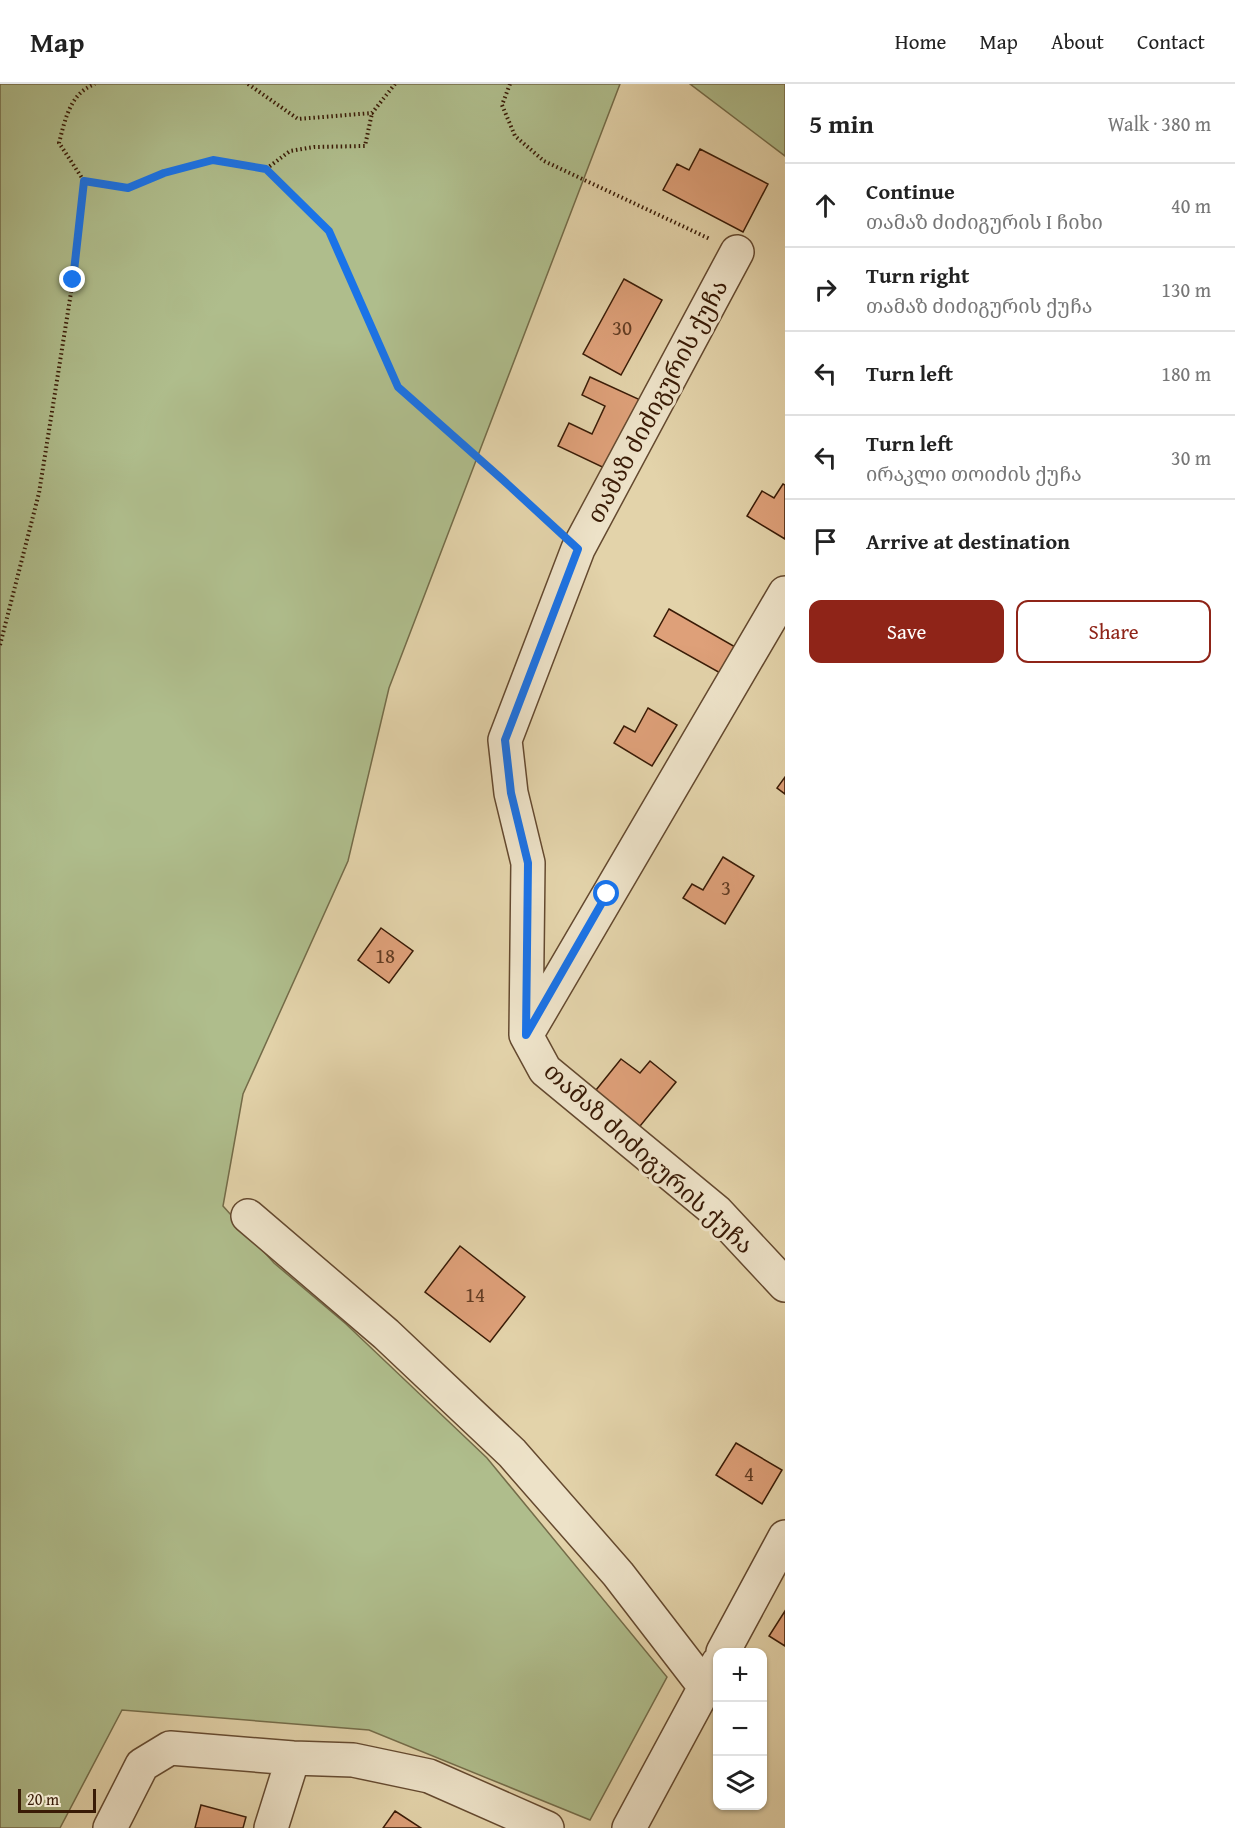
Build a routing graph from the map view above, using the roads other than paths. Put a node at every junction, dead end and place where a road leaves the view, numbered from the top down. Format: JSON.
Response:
{"nodes":[{"id":1,"x":737,"y":252,"type":"road end"},
{"id":2,"x":785,"y":593,"type":"edge"},
{"id":3,"x":526,"y":1035,"type":"junction"},
{"id":4,"x":248,"y":1216,"type":"dead end"},
{"id":5,"x":785,"y":1285,"type":"edge"},
{"id":6,"x":785,"y":1537,"type":"edge"},
{"id":7,"x":726,"y":1648,"type":"edge"},
{"id":8,"x":711,"y":1675,"type":"edge"},
{"id":9,"x":292,"y":1758,"type":"junction"},
{"id":10,"x":110,"y":1828,"type":"edge"},
{"id":11,"x":271,"y":1828,"type":"edge"},
{"id":12,"x":547,"y":1828,"type":"edge"},
{"id":13,"x":629,"y":1828,"type":"edge"}],
"edges":[{"from":1,"to":3,"type":"street","name":"თამაზ ძიძიგურის ქუჩა"},
{"from":2,"to":3,"type":"street"},
{"from":3,"to":5,"type":"street","name":"თამაზ ძიძიგურის ქუჩა"},
{"from":4,"to":8,"type":"street"},
{"from":6,"to":7,"type":"street"},
{"from":8,"to":13,"type":"street"},
{"from":9,"to":10,"type":"street"},
{"from":9,"to":11,"type":"street"},
{"from":9,"to":12,"type":"street"}]}
